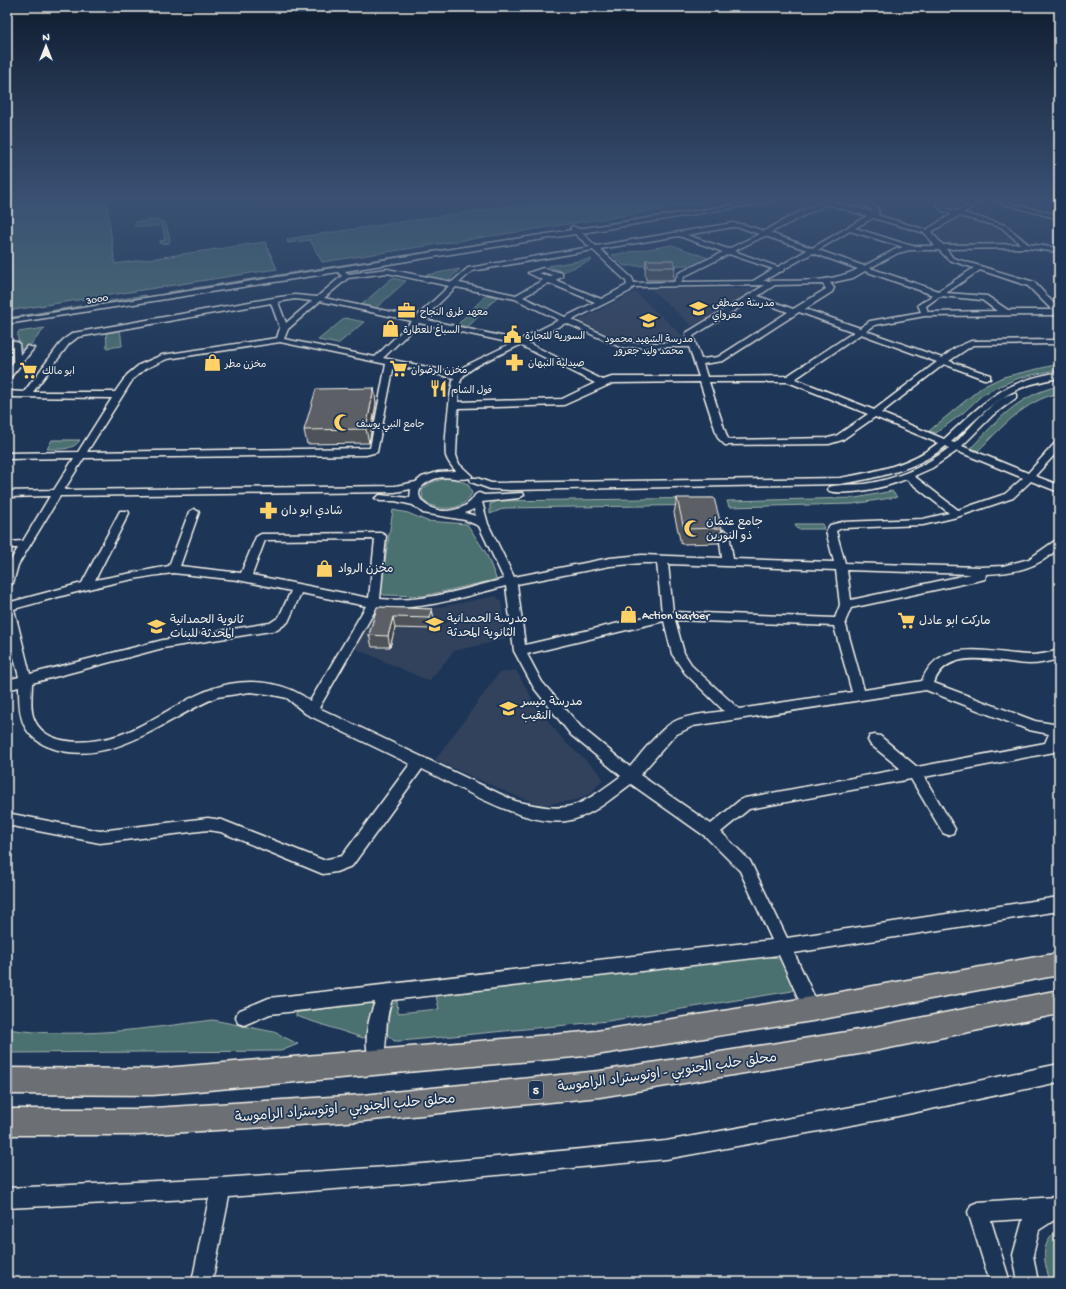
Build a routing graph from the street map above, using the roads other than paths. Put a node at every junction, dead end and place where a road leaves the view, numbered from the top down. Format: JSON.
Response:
{"nodes":[{"id":1,"x":386,"y":259,"type":"edge"},
{"id":2,"x":398,"y":259,"type":"edge"},
{"id":3,"x":530,"y":259,"type":"edge"},
{"id":4,"x":608,"y":259,"type":"edge"},
{"id":5,"x":713,"y":259,"type":"edge"},
{"id":6,"x":751,"y":259,"type":"edge"},
{"id":7,"x":798,"y":259,"type":"edge"},
{"id":8,"x":839,"y":259,"type":"edge"},
{"id":9,"x":881,"y":259,"type":"edge"},
{"id":10,"x":951,"y":259,"type":"edge"},
{"id":11,"x":865,"y":268,"type":"junction"},
{"id":12,"x":978,"y":268,"type":"junction"},
{"id":13,"x":340,"y":269,"type":"junction"},
{"id":14,"x":781,"y":270,"type":"junction"},
{"id":15,"x":346,"y":276,"type":"junction"},
{"id":16,"x":824,"y":282,"type":"junction"},
{"id":17,"x":754,"y":283,"type":"junction"},
{"id":18,"x":773,"y":283,"type":"junction"},
{"id":19,"x":676,"y":284,"type":"junction"},
{"id":20,"x":452,"y":285,"type":"junction"},
{"id":21,"x":631,"y":285,"type":"junction"},
{"id":22,"x":938,"y":294,"type":"junction"},
{"id":23,"x":155,"y":296,"type":"junction"},
{"id":24,"x":752,"y":296,"type":"junction"},
{"id":25,"x":517,"y":297,"type":"junction"},
{"id":26,"x":319,"y":299,"type":"junction"},
{"id":27,"x":273,"y":300,"type":"junction"},
{"id":28,"x":601,"y":302,"type":"junction"},
{"id":29,"x":796,"y":311,"type":"junction"},
{"id":30,"x":1007,"y":313,"type":"junction"},
{"id":31,"x":1059,"y":313,"type":"edge"},
{"id":32,"x":925,"y":314,"type":"junction"},
{"id":33,"x":7,"y":316,"type":"edge"},
{"id":34,"x":418,"y":319,"type":"junction"},
{"id":35,"x":566,"y":320,"type":"junction"},
{"id":36,"x":7,"y":322,"type":"edge"},
{"id":37,"x":284,"y":328,"type":"junction"},
{"id":38,"x":861,"y":332,"type":"junction"},
{"id":39,"x":280,"y":340,"type":"junction"},
{"id":40,"x":519,"y":342,"type":"junction"},
{"id":41,"x":1059,"y":342,"type":"edge"},
{"id":42,"x":15,"y":343,"type":"dead end"},
{"id":43,"x":692,"y":345,"type":"junction"},
{"id":44,"x":30,"y":348,"type":"dead end"},
{"id":45,"x":378,"y":358,"type":"junction"},
{"id":46,"x":390,"y":362,"type":"junction"},
{"id":47,"x":698,"y":362,"type":"junction"},
{"id":48,"x":942,"y":362,"type":"junction"},
{"id":49,"x":18,"y":363,"type":"junction"},
{"id":50,"x":1059,"y":375,"type":"edge"},
{"id":51,"x":7,"y":376,"type":"edge"},
{"id":52,"x":459,"y":376,"type":"junction"},
{"id":53,"x":987,"y":377,"type":"dead end"},
{"id":54,"x":790,"y":379,"type":"junction"},
{"id":55,"x":705,"y":380,"type":"junction"},
{"id":56,"x":1059,"y":380,"type":"edge"},
{"id":57,"x":602,"y":383,"type":"junction"},
{"id":58,"x":7,"y":394,"type":"edge"},
{"id":59,"x":27,"y":394,"type":"junction"},
{"id":60,"x":118,"y":394,"type":"junction"},
{"id":61,"x":453,"y":405,"type":"junction"},
{"id":62,"x":876,"y":413,"type":"junction"},
{"id":63,"x":945,"y":442,"type":"junction"},
{"id":64,"x":1059,"y":444,"type":"edge"},
{"id":65,"x":956,"y":447,"type":"junction"},
{"id":66,"x":451,"y":455,"type":"junction"},
{"id":67,"x":7,"y":456,"type":"edge"},
{"id":68,"x":79,"y":456,"type":"junction"},
{"id":69,"x":908,"y":476,"type":"junction"},
{"id":70,"x":430,"y":477,"type":"junction"},
{"id":71,"x":1029,"y":477,"type":"junction"},
{"id":72,"x":470,"y":478,"type":"junction"},
{"id":73,"x":418,"y":484,"type":"junction"},
{"id":74,"x":768,"y":486,"type":"junction"},
{"id":75,"x":1059,"y":489,"type":"edge"},
{"id":76,"x":7,"y":494,"type":"edge"},
{"id":77,"x":55,"y":498,"type":"junction"},
{"id":78,"x":478,"y":500,"type":"junction"},
{"id":79,"x":7,"y":502,"type":"edge"},
{"id":80,"x":416,"y":502,"type":"junction"},
{"id":81,"x":194,"y":512,"type":"dead end"},
{"id":82,"x":124,"y":513,"type":"dead end"},
{"id":83,"x":448,"y":514,"type":"junction"},
{"id":84,"x":957,"y":514,"type":"junction"},
{"id":85,"x":483,"y":524,"type":"junction"},
{"id":86,"x":724,"y":533,"type":"dead end"},
{"id":87,"x":1059,"y":541,"type":"edge"},
{"id":88,"x":26,"y":544,"type":"junction"},
{"id":89,"x":7,"y":545,"type":"edge"},
{"id":90,"x":662,"y":560,"type":"junction"},
{"id":91,"x":728,"y":562,"type":"junction"},
{"id":92,"x":841,"y":566,"type":"junction"},
{"id":93,"x":173,"y":569,"type":"junction"},
{"id":94,"x":1009,"y":570,"type":"junction"},
{"id":95,"x":244,"y":578,"type":"junction"},
{"id":96,"x":511,"y":581,"type":"junction"},
{"id":97,"x":7,"y":583,"type":"edge"},
{"id":98,"x":86,"y":586,"type":"junction"},
{"id":99,"x":297,"y":589,"type":"junction"},
{"id":100,"x":374,"y":603,"type":"junction"},
{"id":101,"x":846,"y":605,"type":"junction"},
{"id":102,"x":7,"y":606,"type":"edge"},
{"id":103,"x":668,"y":616,"type":"junction"},
{"id":104,"x":839,"y":622,"type":"junction"},
{"id":105,"x":520,"y":651,"type":"junction"},
{"id":106,"x":1059,"y":654,"type":"edge"},
{"id":107,"x":25,"y":679,"type":"junction"},
{"id":108,"x":7,"y":685,"type":"edge"},
{"id":109,"x":927,"y":685,"type":"junction"},
{"id":110,"x":859,"y":695,"type":"junction"},
{"id":111,"x":310,"y":710,"type":"junction"},
{"id":112,"x":736,"y":714,"type":"junction"},
{"id":113,"x":1059,"y":731,"type":"edge"},
{"id":114,"x":875,"y":740,"type":"dead end"},
{"id":115,"x":420,"y":761,"type":"junction"},
{"id":116,"x":915,"y":773,"type":"junction"},
{"id":117,"x":631,"y":776,"type":"junction"},
{"id":118,"x":7,"y":819,"type":"edge"},
{"id":119,"x":948,"y":829,"type":"dead end"},
{"id":120,"x":711,"y":832,"type":"junction"},
{"id":121,"x":1059,"y":904,"type":"edge"},
{"id":122,"x":782,"y":947,"type":"junction"},
{"id":123,"x":1059,"y":964,"type":"edge"},
{"id":124,"x":387,"y":993,"type":"junction"},
{"id":125,"x":1059,"y":1002,"type":"edge"},
{"id":126,"x":812,"y":1009,"type":"junction"},
{"id":127,"x":244,"y":1017,"type":"dead end"},
{"id":128,"x":376,"y":1054,"type":"dead end"},
{"id":129,"x":1059,"y":1073,"type":"edge"},
{"id":130,"x":7,"y":1081,"type":"edge"},
{"id":131,"x":7,"y":1122,"type":"edge"},
{"id":132,"x":222,"y":1188,"type":"junction"},
{"id":133,"x":7,"y":1198,"type":"edge"},
{"id":134,"x":1058,"y":1207,"type":"edge"},
{"id":135,"x":202,"y":1282,"type":"edge"},
{"id":136,"x":1000,"y":1282,"type":"edge"},
{"id":137,"x":1028,"y":1282,"type":"edge"}],
"edges":[{"from":1,"to":23,"type":"street","name":"3000"},
{"from":2,"to":13,"type":"street","name":"3000"},
{"from":3,"to":20,"type":"street"},
{"from":4,"to":21,"type":"street"},
{"from":5,"to":19,"type":"street"},
{"from":6,"to":14,"type":"street"},
{"from":7,"to":14,"type":"street"},
{"from":8,"to":11,"type":"street"},
{"from":9,"to":11,"type":"street"},
{"from":10,"to":12,"type":"street"},
{"from":11,"to":16,"type":"street"},
{"from":11,"to":22,"type":"street"},
{"from":12,"to":22,"type":"street"},
{"from":12,"to":31,"type":"street"},
{"from":13,"to":15,"type":"street"},
{"from":13,"to":23,"type":"street","name":"3000"},
{"from":14,"to":17,"type":"street"},
{"from":15,"to":20,"type":"street"},
{"from":15,"to":26,"type":"street"},
{"from":16,"to":18,"type":"street"},
{"from":16,"to":29,"type":"street"},
{"from":17,"to":18,"type":"street"},
{"from":17,"to":19,"type":"street"},
{"from":18,"to":24,"type":"street"},
{"from":19,"to":21,"type":"street"},
{"from":20,"to":25,"type":"street"},
{"from":20,"to":34,"type":"street"},
{"from":21,"to":28,"type":"street"},
{"from":22,"to":30,"type":"street"},
{"from":22,"to":32,"type":"street"},
{"from":23,"to":33,"type":"street","name":"3000"},
{"from":23,"to":36,"type":"street","name":"3000"},
{"from":24,"to":29,"type":"street"},
{"from":24,"to":43,"type":"street"},
{"from":25,"to":28,"type":"street"},
{"from":25,"to":35,"type":"street"},
{"from":26,"to":27,"type":"street"},
{"from":26,"to":34,"type":"street"},
{"from":26,"to":37,"type":"street"},
{"from":27,"to":37,"type":"street"},
{"from":27,"to":59,"type":"street"},
{"from":28,"to":35,"type":"street"},
{"from":29,"to":38,"type":"street"},
{"from":29,"to":47,"type":"street"},
{"from":30,"to":31,"type":"street"},
{"from":30,"to":32,"type":"street"},
{"from":32,"to":38,"type":"street"},
{"from":34,"to":40,"type":"street"},
{"from":34,"to":45,"type":"street"},
{"from":35,"to":40,"type":"street"},
{"from":35,"to":43,"type":"street"},
{"from":37,"to":39,"type":"street"},
{"from":38,"to":48,"type":"street"},
{"from":38,"to":54,"type":"street"},
{"from":39,"to":45,"type":"street"},
{"from":39,"to":60,"type":"street"},
{"from":40,"to":52,"type":"street"},
{"from":40,"to":57,"type":"street"},
{"from":41,"to":48,"type":"street"},
{"from":42,"to":49,"type":"street"},
{"from":43,"to":47,"type":"street"},
{"from":44,"to":49,"type":"street"},
{"from":45,"to":46,"type":"street"},
{"from":46,"to":52,"type":"street"},
{"from":46,"to":68,"type":"street"},
{"from":47,"to":55,"type":"street"},
{"from":48,"to":53,"type":"street"},
{"from":48,"to":62,"type":"street"},
{"from":49,"to":51,"type":"street"},
{"from":50,"to":63,"type":"street"},
{"from":52,"to":61,"type":"street"},
{"from":54,"to":55,"type":"street"},
{"from":54,"to":62,"type":"street"},
{"from":55,"to":57,"type":"street"},
{"from":55,"to":62,"type":"street"},
{"from":56,"to":65,"type":"street"},
{"from":57,"to":61,"type":"street"},
{"from":58,"to":59,"type":"street"},
{"from":59,"to":60,"type":"street"},
{"from":60,"to":68,"type":"street"},
{"from":61,"to":66,"type":"street"},
{"from":62,"to":63,"type":"street"},
{"from":63,"to":65,"type":"street"},
{"from":63,"to":74,"type":"street"},
{"from":64,"to":71,"type":"street"},
{"from":65,"to":69,"type":"street"},
{"from":65,"to":71,"type":"street"},
{"from":66,"to":70,"type":"street"},
{"from":66,"to":72,"type":"street"},
{"from":67,"to":68,"type":"street"},
{"from":68,"to":77,"type":"street"},
{"from":69,"to":74,"type":"street"},
{"from":69,"to":84,"type":"street"},
{"from":70,"to":72,"type":"street"},
{"from":70,"to":73,"type":"street"},
{"from":71,"to":75,"type":"street"},
{"from":71,"to":84,"type":"street"},
{"from":72,"to":74,"type":"street"},
{"from":72,"to":78,"type":"street"},
{"from":73,"to":77,"type":"street"},
{"from":73,"to":80,"type":"street"},
{"from":74,"to":78,"type":"street"},
{"from":76,"to":77,"type":"street"},
{"from":77,"to":79,"type":"street"},
{"from":77,"to":80,"type":"street"},
{"from":77,"to":88,"type":"street"},
{"from":78,"to":83,"type":"street"},
{"from":78,"to":85,"type":"street"},
{"from":80,"to":83,"type":"street"},
{"from":81,"to":93,"type":"street"},
{"from":82,"to":98,"type":"street"},
{"from":83,"to":85,"type":"street"},
{"from":84,"to":92,"type":"street"},
{"from":85,"to":96,"type":"street"},
{"from":86,"to":91,"type":"street"},
{"from":87,"to":94,"type":"street"},
{"from":88,"to":89,"type":"street"},
{"from":88,"to":97,"type":"street"},
{"from":90,"to":91,"type":"street"},
{"from":90,"to":96,"type":"street"},
{"from":90,"to":103,"type":"street"},
{"from":91,"to":92,"type":"street"},
{"from":92,"to":94,"type":"street"},
{"from":92,"to":101,"type":"street"},
{"from":93,"to":95,"type":"street"},
{"from":93,"to":98,"type":"street"},
{"from":94,"to":101,"type":"street"},
{"from":95,"to":99,"type":"street"},
{"from":95,"to":100,"type":"street"},
{"from":96,"to":100,"type":"street"},
{"from":96,"to":105,"type":"street"},
{"from":98,"to":102,"type":"street"},
{"from":99,"to":100,"type":"street"},
{"from":99,"to":107,"type":"street"},
{"from":100,"to":111,"type":"street"},
{"from":101,"to":104,"type":"street"},
{"from":102,"to":107,"type":"street"},
{"from":103,"to":104,"type":"street"},
{"from":103,"to":105,"type":"street"},
{"from":103,"to":112,"type":"street"},
{"from":104,"to":110,"type":"street"},
{"from":105,"to":117,"type":"street"},
{"from":106,"to":109,"type":"street"},
{"from":107,"to":108,"type":"street"},
{"from":107,"to":111,"type":"street"},
{"from":109,"to":110,"type":"street"},
{"from":109,"to":113,"type":"street"},
{"from":110,"to":112,"type":"street"},
{"from":111,"to":115,"type":"street"},
{"from":112,"to":117,"type":"street"},
{"from":113,"to":116,"type":"street"},
{"from":114,"to":116,"type":"street"},
{"from":115,"to":117,"type":"street"},
{"from":115,"to":118,"type":"street"},
{"from":116,"to":119,"type":"street"},
{"from":116,"to":120,"type":"street"},
{"from":117,"to":120,"type":"street"},
{"from":120,"to":122,"type":"street"},
{"from":121,"to":122,"type":"street"},
{"from":122,"to":124,"type":"street"},
{"from":122,"to":126,"type":"street"},
{"from":123,"to":126,"type":"highway"},
{"from":124,"to":127,"type":"street"},
{"from":124,"to":128,"type":"street"},
{"from":125,"to":131,"type":"highway","name":"محلق حلب الجنوبي - اوتوستراد الراموسة","number":"5"},
{"from":126,"to":130,"type":"highway"},
{"from":129,"to":132,"type":"street"},
{"from":132,"to":133,"type":"street"},
{"from":132,"to":135,"type":"street"},
{"from":134,"to":136,"type":"street"},
{"from":134,"to":137,"type":"street"}]}
